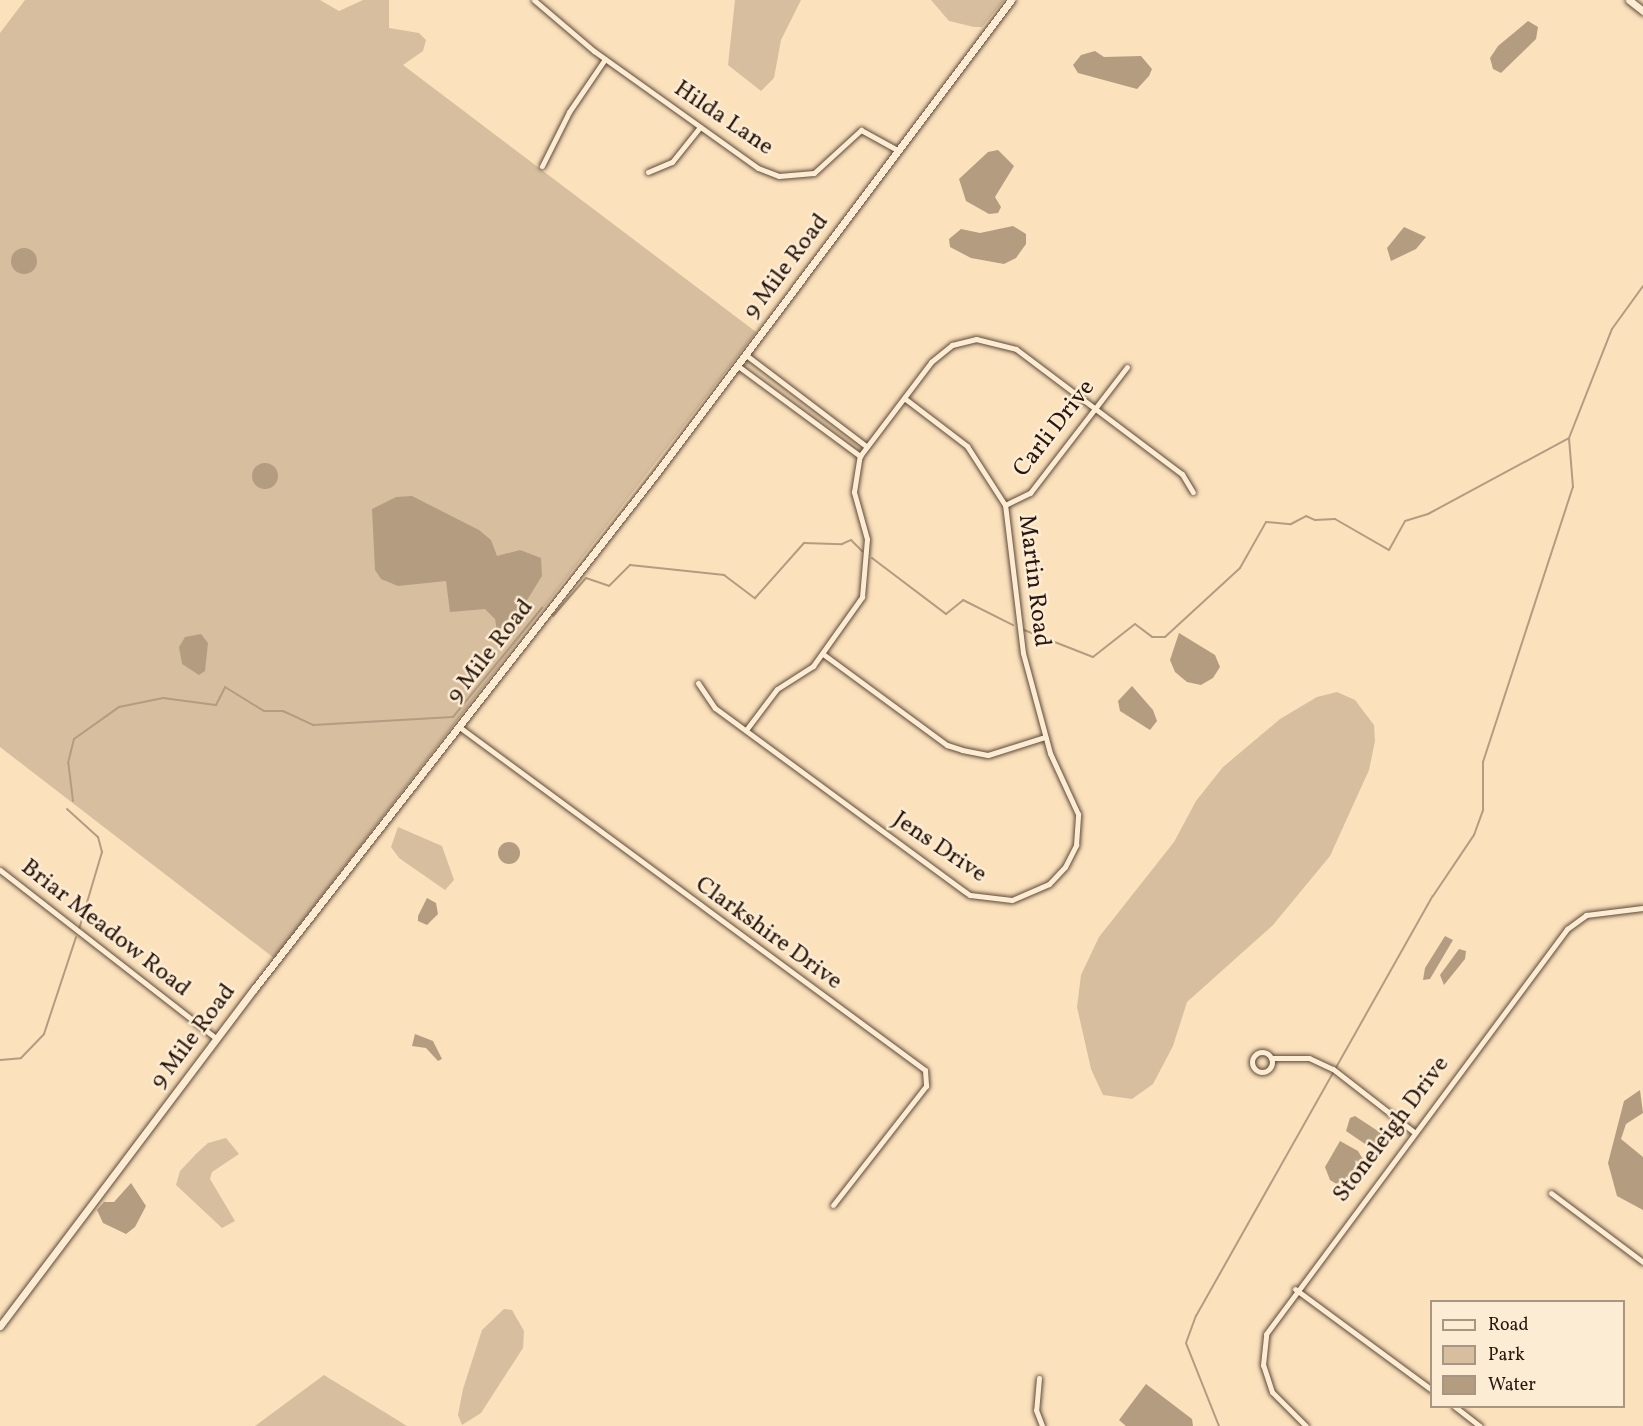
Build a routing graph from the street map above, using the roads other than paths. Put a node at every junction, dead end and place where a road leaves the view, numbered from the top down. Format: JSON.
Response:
{"nodes":[{"id":1,"x":534,"y":0,"type":"edge"},
{"id":2,"x":1011,"y":0,"type":"edge"},
{"id":3,"x":1629,"y":0,"type":"edge"},
{"id":4,"x":1643,"y":11,"type":"edge"},
{"id":5,"x":605,"y":59,"type":"junction"},
{"id":6,"x":700,"y":127,"type":"junction"},
{"id":7,"x":899,"y":151,"type":"junction"},
{"id":8,"x":542,"y":165,"type":"dead end"},
{"id":9,"x":648,"y":172,"type":"dead end"},
{"id":10,"x":746,"y":355,"type":"junction"},
{"id":11,"x":738,"y":366,"type":"junction"},
{"id":12,"x":1127,"y":367,"type":"dead end"},
{"id":13,"x":904,"y":398,"type":"junction"},
{"id":14,"x":1095,"y":408,"type":"junction"},
{"id":15,"x":866,"y":446,"type":"junction"},
{"id":16,"x":860,"y":456,"type":"junction"},
{"id":17,"x":1193,"y":492,"type":"dead end"},
{"id":18,"x":1005,"y":506,"type":"junction"},
{"id":19,"x":823,"y":654,"type":"junction"},
{"id":20,"x":698,"y":683,"type":"dead end"},
{"id":21,"x":458,"y":726,"type":"junction"},
{"id":22,"x":746,"y":730,"type":"junction"},
{"id":23,"x":1045,"y":737,"type":"junction"},
{"id":24,"x":0,"y":870,"type":"edge"},
{"id":25,"x":1643,"y":908,"type":"edge"},
{"id":26,"x":217,"y":1039,"type":"junction"},
{"id":27,"x":1271,"y":1058,"type":"dead end"},
{"id":28,"x":1414,"y":1132,"type":"junction"},
{"id":29,"x":1551,"y":1193,"type":"dead end"},
{"id":30,"x":833,"y":1205,"type":"dead end"},
{"id":31,"x":1643,"y":1262,"type":"edge"},
{"id":32,"x":1295,"y":1289,"type":"junction"},
{"id":33,"x":0,"y":1326,"type":"edge"},
{"id":34,"x":1039,"y":1378,"type":"dead end"},
{"id":35,"x":1430,"y":1389,"type":"edge"},
{"id":36,"x":1455,"y":1408,"type":"edge"},
{"id":37,"x":1042,"y":1426,"type":"edge"},
{"id":38,"x":1306,"y":1426,"type":"edge"},
{"id":39,"x":1480,"y":1426,"type":"edge"}],
"edges":[{"from":1,"to":5,"type":"street","name":"Hilda Lane"},
{"from":2,"to":7,"type":"street","name":"9 Mile Road"},
{"from":3,"to":4,"type":"street"},
{"from":5,"to":6,"type":"street","name":"Hilda Lane"},
{"from":5,"to":8,"type":"street"},
{"from":6,"to":7,"type":"street","name":"Hilda Lane"},
{"from":6,"to":9,"type":"street"},
{"from":7,"to":10,"type":"street","name":"9 Mile Road"},
{"from":10,"to":11,"type":"street","name":"9 Mile Road"},
{"from":10,"to":15,"type":"street"},
{"from":11,"to":16,"type":"street"},
{"from":11,"to":21,"type":"street","name":"9 Mile Road"},
{"from":12,"to":14,"type":"street","name":"Carli Drive"},
{"from":13,"to":14,"type":"street"},
{"from":13,"to":15,"type":"street"},
{"from":13,"to":18,"type":"street","name":"Martin Road"},
{"from":14,"to":17,"type":"street"},
{"from":14,"to":18,"type":"street","name":"Carli Drive"},
{"from":15,"to":16,"type":"street"},
{"from":16,"to":19,"type":"street"},
{"from":18,"to":23,"type":"street","name":"Martin Road"},
{"from":19,"to":22,"type":"street"},
{"from":19,"to":23,"type":"street"},
{"from":20,"to":22,"type":"street","name":"Jens Drive"},
{"from":21,"to":26,"type":"street","name":"9 Mile Road"},
{"from":21,"to":30,"type":"street","name":"Clarkshire Drive"},
{"from":22,"to":23,"type":"street","name":"Jens Drive"},
{"from":24,"to":26,"type":"street","name":"Briar Meadow Road"},
{"from":25,"to":28,"type":"street","name":"Stoneleigh Drive"},
{"from":26,"to":33,"type":"street","name":"9 Mile Road"},
{"from":27,"to":28,"type":"street"},
{"from":28,"to":32,"type":"street","name":"Stoneleigh Drive"},
{"from":29,"to":31,"type":"street"},
{"from":32,"to":35,"type":"street"},
{"from":32,"to":38,"type":"street","name":"Stoneleigh Drive"},
{"from":34,"to":37,"type":"street"},
{"from":36,"to":39,"type":"street"}]}
